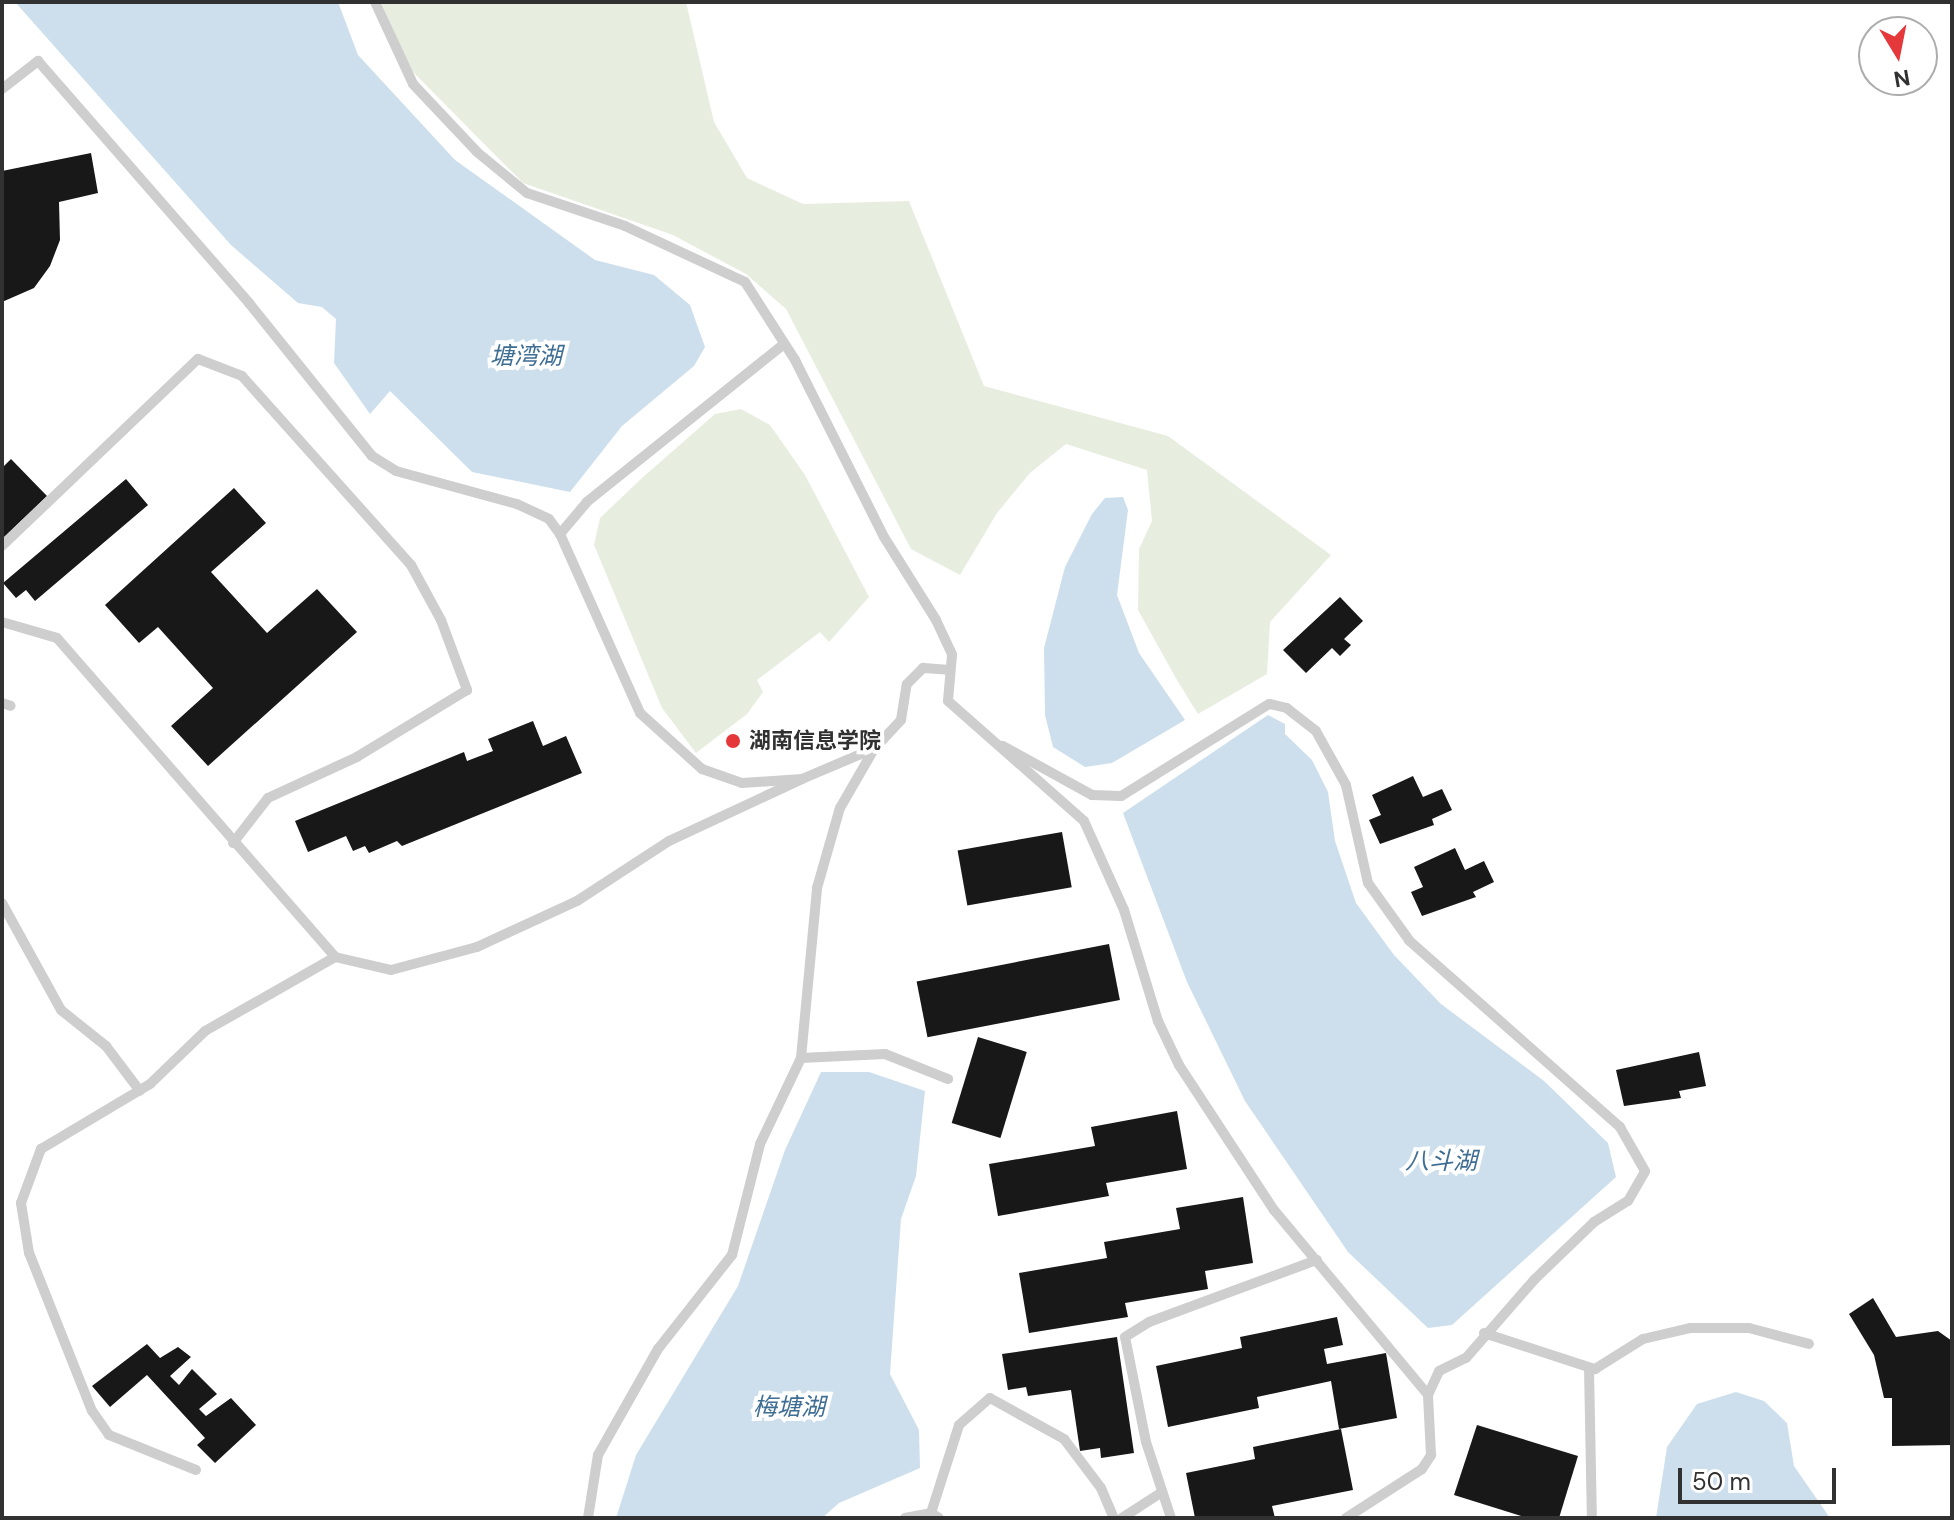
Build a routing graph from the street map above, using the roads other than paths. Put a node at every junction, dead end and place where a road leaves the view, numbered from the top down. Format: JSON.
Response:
{"nodes":[{"id":1,"x":375,"y":2,"type":"edge"},
{"id":2,"x":2,"y":89,"type":"edge"},
{"id":3,"x":784,"y":344,"type":"junction"},
{"id":4,"x":560,"y":534,"type":"junction"},
{"id":5,"x":2,"y":546,"type":"edge"},
{"id":6,"x":2,"y":622,"type":"edge"},
{"id":7,"x":950,"y":670,"type":"junction"},
{"id":8,"x":1003,"y":746,"type":"junction"},
{"id":9,"x":875,"y":748,"type":"junction"},
{"id":10,"x":802,"y":779,"type":"junction"},
{"id":11,"x":233,"y":843,"type":"junction"},
{"id":12,"x":2,"y":903,"type":"edge"},
{"id":13,"x":335,"y":957,"type":"junction"},
{"id":14,"x":801,"y":1058,"type":"junction"},
{"id":15,"x":948,"y":1079,"type":"dead end"},
{"id":16,"x":140,"y":1091,"type":"junction"},
{"id":17,"x":1317,"y":1260,"type":"junction"},
{"id":18,"x":1484,"y":1333,"type":"junction"},
{"id":19,"x":1809,"y":1344,"type":"dead end"},
{"id":20,"x":1589,"y":1368,"type":"junction"},
{"id":21,"x":1428,"y":1395,"type":"junction"},
{"id":22,"x":196,"y":1470,"type":"dead end"},
{"id":23,"x":1162,"y":1492,"type":"junction"},
{"id":24,"x":935,"y":1515,"type":"edge"},
{"id":25,"x":588,"y":1518,"type":"edge"},
{"id":26,"x":905,"y":1518,"type":"edge"},
{"id":27,"x":1114,"y":1518,"type":"edge"},
{"id":28,"x":1122,"y":1518,"type":"edge"},
{"id":29,"x":1171,"y":1518,"type":"edge"},
{"id":30,"x":1346,"y":1518,"type":"edge"},
{"id":31,"x":1592,"y":1518,"type":"edge"}],
"edges":[{"from":1,"to":3,"type":"lane"},
{"from":2,"to":4,"type":"lane"},
{"from":3,"to":4,"type":"lane"},
{"from":3,"to":7,"type":"lane"},
{"from":4,"to":10,"type":"lane"},
{"from":5,"to":11,"type":"lane"},
{"from":6,"to":11,"type":"lane"},
{"from":7,"to":8,"type":"lane"},
{"from":7,"to":9,"type":"lane"},
{"from":8,"to":17,"type":"lane"},
{"from":8,"to":18,"type":"lane"},
{"from":9,"to":10,"type":"lane"},
{"from":9,"to":14,"type":"lane"},
{"from":10,"to":13,"type":"lane"},
{"from":11,"to":13,"type":"lane"},
{"from":12,"to":16,"type":"lane"},
{"from":13,"to":16,"type":"lane"},
{"from":14,"to":15,"type":"lane"},
{"from":14,"to":25,"type":"lane"},
{"from":16,"to":22,"type":"lane"},
{"from":17,"to":21,"type":"lane"},
{"from":17,"to":23,"type":"lane"},
{"from":18,"to":20,"type":"lane"},
{"from":18,"to":21,"type":"lane"},
{"from":19,"to":20,"type":"lane"},
{"from":20,"to":31,"type":"lane"},
{"from":21,"to":30,"type":"lane"},
{"from":23,"to":28,"type":"lane"},
{"from":23,"to":29,"type":"lane"},
{"from":24,"to":26,"type":"lane"},
{"from":24,"to":27,"type":"lane"}]}
